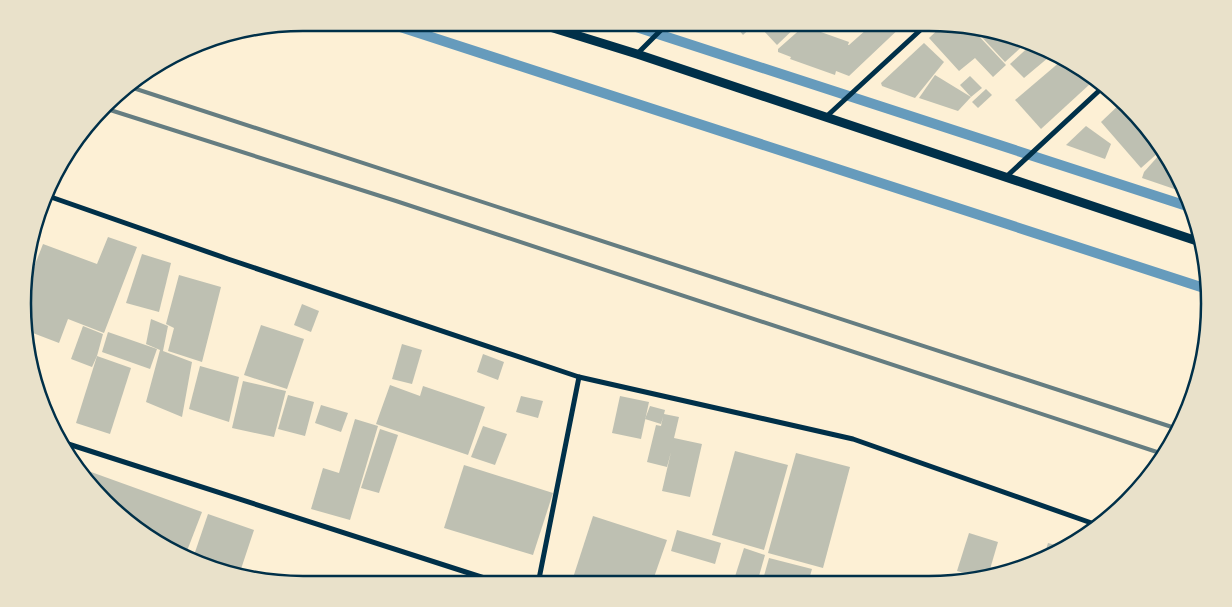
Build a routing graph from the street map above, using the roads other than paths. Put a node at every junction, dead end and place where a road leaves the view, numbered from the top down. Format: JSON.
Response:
{"nodes":[{"id":1,"x":565,"y":31,"type":"edge"},
{"id":2,"x":659,"y":31,"type":"edge"},
{"id":3,"x":918,"y":31,"type":"edge"},
{"id":4,"x":637,"y":54,"type":"junction"},
{"id":5,"x":1098,"y":91,"type":"edge"},
{"id":6,"x":827,"y":116,"type":"junction"},
{"id":7,"x":1006,"y":177,"type":"junction"},
{"id":8,"x":53,"y":198,"type":"edge"},
{"id":9,"x":1193,"y":240,"type":"edge"},
{"id":10,"x":579,"y":377,"type":"junction"},
{"id":11,"x":71,"y":445,"type":"edge"},
{"id":12,"x":1090,"y":522,"type":"edge"},
{"id":13,"x":478,"y":576,"type":"edge"},
{"id":14,"x":540,"y":576,"type":"edge"}],
"edges":[{"from":1,"to":4,"type":"street"},
{"from":2,"to":4,"type":"street"},
{"from":3,"to":6,"type":"street"},
{"from":4,"to":6,"type":"street"},
{"from":5,"to":7,"type":"street"},
{"from":6,"to":7,"type":"street"},
{"from":7,"to":9,"type":"street"},
{"from":8,"to":10,"type":"street"},
{"from":10,"to":12,"type":"street"},
{"from":10,"to":14,"type":"street"},
{"from":11,"to":13,"type":"street"}]}
